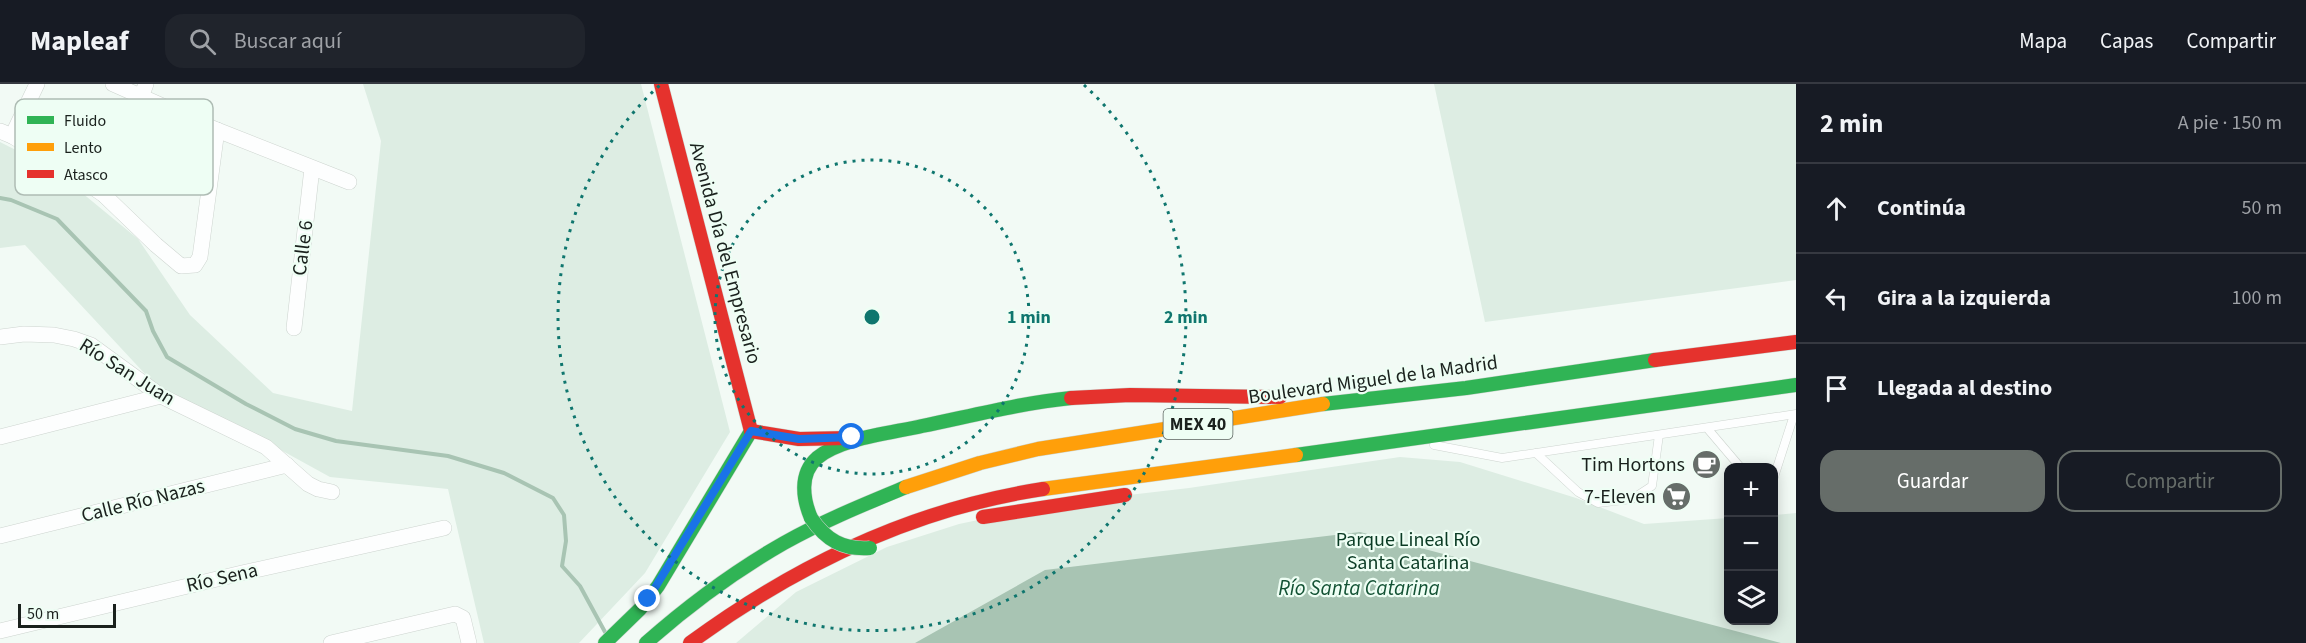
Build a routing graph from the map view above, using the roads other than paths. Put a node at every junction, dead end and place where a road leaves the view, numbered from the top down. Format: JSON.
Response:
{"nodes":[{"id":1,"x":37,"y":84,"type":"edge"},
{"id":2,"x":113,"y":84,"type":"edge"},
{"id":3,"x":661,"y":84,"type":"edge"},
{"id":4,"x":144,"y":90,"type":"edge"},
{"id":5,"x":28,"y":99,"type":"edge"},
{"id":6,"x":160,"y":99,"type":"edge"},
{"id":7,"x":15,"y":119,"type":"edge"},
{"id":8,"x":213,"y":128,"type":"edge"},
{"id":9,"x":217,"y":130,"type":"junction"},
{"id":10,"x":6,"y":133,"type":"edge"},
{"id":11,"x":213,"y":162,"type":"edge"},
{"id":12,"x":312,"y":168,"type":"junction"},
{"id":13,"x":349,"y":182,"type":"dead end"},
{"id":14,"x":104,"y":195,"type":"edge"},
{"id":15,"x":209,"y":195,"type":"edge"},
{"id":16,"x":294,"y":328,"type":"dead end"},
{"id":17,"x":0,"y":337,"type":"edge"},
{"id":18,"x":1796,"y":342,"type":"edge"},
{"id":19,"x":1796,"y":385,"type":"edge"},
{"id":20,"x":160,"y":396,"type":"junction"},
{"id":21,"x":1335,"y":402,"type":"junction"},
{"id":22,"x":1795,"y":415,"type":"edge"},
{"id":23,"x":1707,"y":428,"type":"junction"},
{"id":24,"x":751,"y":431,"type":"junction"},
{"id":25,"x":878,"y":435,"type":"junction"},
{"id":26,"x":1659,"y":435,"type":"junction"},
{"id":27,"x":0,"y":437,"type":"edge"},
{"id":28,"x":1406,"y":439,"type":"junction"},
{"id":29,"x":1536,"y":453,"type":"junction"},
{"id":30,"x":1270,"y":459,"type":"junction"},
{"id":31,"x":282,"y":460,"type":"junction"},
{"id":32,"x":1737,"y":463,"type":"edge"},
{"id":33,"x":1778,"y":463,"type":"edge"},
{"id":34,"x":1241,"y":476,"type":"dead end"},
{"id":35,"x":332,"y":492,"type":"dead end"},
{"id":36,"x":1135,"y":494,"type":"dead end"},
{"id":37,"x":970,"y":520,"type":"dead end"},
{"id":38,"x":950,"y":525,"type":"dead end"},
{"id":39,"x":444,"y":528,"type":"dead end"},
{"id":40,"x":0,"y":536,"type":"edge"},
{"id":41,"x":0,"y":631,"type":"edge"},
{"id":42,"x":331,"y":643,"type":"edge"},
{"id":43,"x":469,"y":643,"type":"edge"},
{"id":44,"x":605,"y":643,"type":"edge"},
{"id":45,"x":646,"y":643,"type":"edge"},
{"id":46,"x":690,"y":643,"type":"edge"}],
"edges":[{"from":1,"to":5,"type":"street"},
{"from":2,"to":4,"type":"street"},
{"from":3,"to":24,"type":"main road","name":"Avenida Día del Empresario"},
{"from":4,"to":6,"type":"street"},
{"from":7,"to":10,"type":"street"},
{"from":8,"to":9,"type":"street"},
{"from":9,"to":11,"type":"street"},
{"from":9,"to":12,"type":"street"},
{"from":12,"to":13,"type":"street"},
{"from":12,"to":16,"type":"street","name":"Calle 6"},
{"from":14,"to":15,"type":"street"},
{"from":17,"to":20,"type":"street","name":"Río San Juan"},
{"from":18,"to":21,"type":"main road","name":"Boulevard Miguel de la Madrid","number":"MEX 40"},
{"from":19,"to":28,"type":"main road","number":"MEX 40"},
{"from":20,"to":27,"type":"street"},
{"from":20,"to":31,"type":"street","name":"Río San Juan"},
{"from":21,"to":25,"type":"main road"},
{"from":21,"to":45,"type":"main road","name":"Boulevard Miguel de la Madrid","number":"MEX 40"},
{"from":22,"to":23,"type":"lane"},
{"from":22,"to":33,"type":"lane"},
{"from":23,"to":26,"type":"lane"},
{"from":23,"to":32,"type":"lane"},
{"from":24,"to":25,"type":"main road"},
{"from":24,"to":44,"type":"main road"},
{"from":25,"to":38,"type":"main road","bridge":true},
{"from":26,"to":29,"type":"lane"},
{"from":26,"to":29,"type":"lane"},
{"from":28,"to":29,"type":"lane"},
{"from":28,"to":30,"type":"main road","number":"MEX 40"},
{"from":30,"to":34,"type":"main road"},
{"from":30,"to":46,"type":"main road","number":"MEX 40"},
{"from":31,"to":35,"type":"street","name":"Río San Juan"},
{"from":31,"to":40,"type":"street","name":"Calle Río Nazas"},
{"from":36,"to":37,"type":"main road"},
{"from":39,"to":41,"type":"street","name":"Río Sena"},
{"from":42,"to":43,"type":"street"}]}
